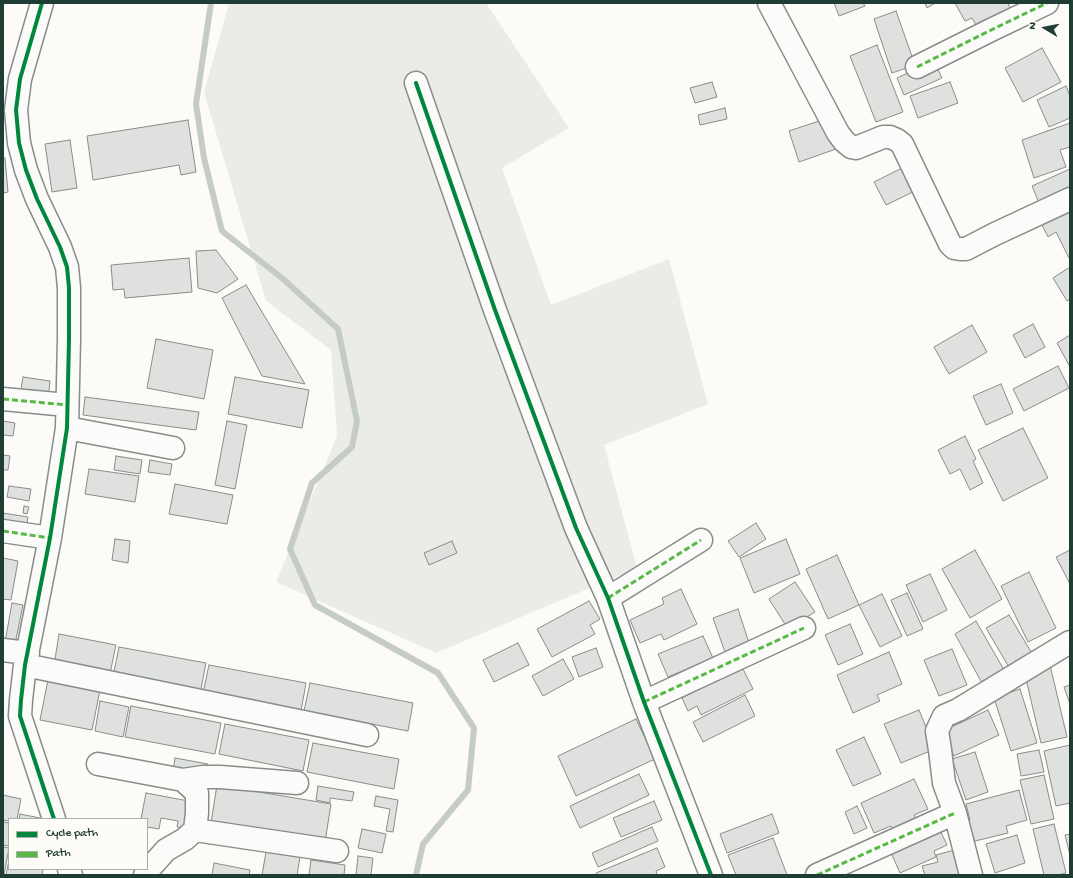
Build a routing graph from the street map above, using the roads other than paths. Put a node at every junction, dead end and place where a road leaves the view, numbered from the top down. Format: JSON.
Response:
{"nodes":[{"id":1,"x":42,"y":3,"type":"edge"},
{"id":2,"x":769,"y":3,"type":"edge"},
{"id":3,"x":1047,"y":3,"type":"edge"},
{"id":4,"x":917,"y":67,"type":"dead end"},
{"id":5,"x":416,"y":83,"type":"dead end"},
{"id":6,"x":1070,"y":199,"type":"edge"},
{"id":7,"x":3,"y":399,"type":"edge"},
{"id":8,"x":67,"y":406,"type":"junction"},
{"id":9,"x":67,"y":428,"type":"junction"},
{"id":10,"x":173,"y":448,"type":"dead end"},
{"id":11,"x":3,"y":531,"type":"edge"},
{"id":12,"x":50,"y":538,"type":"junction"},
{"id":13,"x":701,"y":540,"type":"dead end"},
{"id":14,"x":608,"y":598,"type":"junction"},
{"id":15,"x":804,"y":628,"type":"dead end"},
{"id":16,"x":1070,"y":642,"type":"edge"},
{"id":17,"x":3,"y":650,"type":"edge"},
{"id":18,"x":27,"y":659,"type":"junction"},
{"id":19,"x":644,"y":702,"type":"junction"},
{"id":20,"x":367,"y":735,"type":"dead end"},
{"id":21,"x":98,"y":764,"type":"dead end"},
{"id":22,"x":182,"y":780,"type":"junction"},
{"id":23,"x":297,"y":783,"type":"dead end"},
{"id":24,"x":955,"y":813,"type":"junction"},
{"id":25,"x":54,"y":818,"type":"edge"},
{"id":26,"x":195,"y":830,"type":"junction"},
{"id":27,"x":337,"y":851,"type":"dead end"},
{"id":28,"x":148,"y":869,"type":"edge"},
{"id":29,"x":712,"y":875,"type":"edge"},
{"id":30,"x":817,"y":875,"type":"edge"},
{"id":31,"x":971,"y":875,"type":"edge"}],
"edges":[{"from":1,"to":8,"type":"street"},
{"from":2,"to":6,"type":"street"},
{"from":3,"to":4,"type":"street"},
{"from":5,"to":14,"type":"street"},
{"from":7,"to":8,"type":"street"},
{"from":8,"to":9,"type":"street"},
{"from":9,"to":10,"type":"street"},
{"from":9,"to":12,"type":"street"},
{"from":11,"to":12,"type":"street"},
{"from":12,"to":18,"type":"street"},
{"from":13,"to":14,"type":"street"},
{"from":14,"to":19,"type":"street"},
{"from":15,"to":19,"type":"street"},
{"from":16,"to":24,"type":"street"},
{"from":17,"to":18,"type":"street"},
{"from":18,"to":20,"type":"street"},
{"from":18,"to":25,"type":"street"},
{"from":19,"to":29,"type":"street"},
{"from":21,"to":22,"type":"street"},
{"from":22,"to":23,"type":"street"},
{"from":22,"to":26,"type":"street"},
{"from":24,"to":30,"type":"street"},
{"from":24,"to":31,"type":"street"},
{"from":26,"to":27,"type":"street"},
{"from":26,"to":28,"type":"street"}]}
